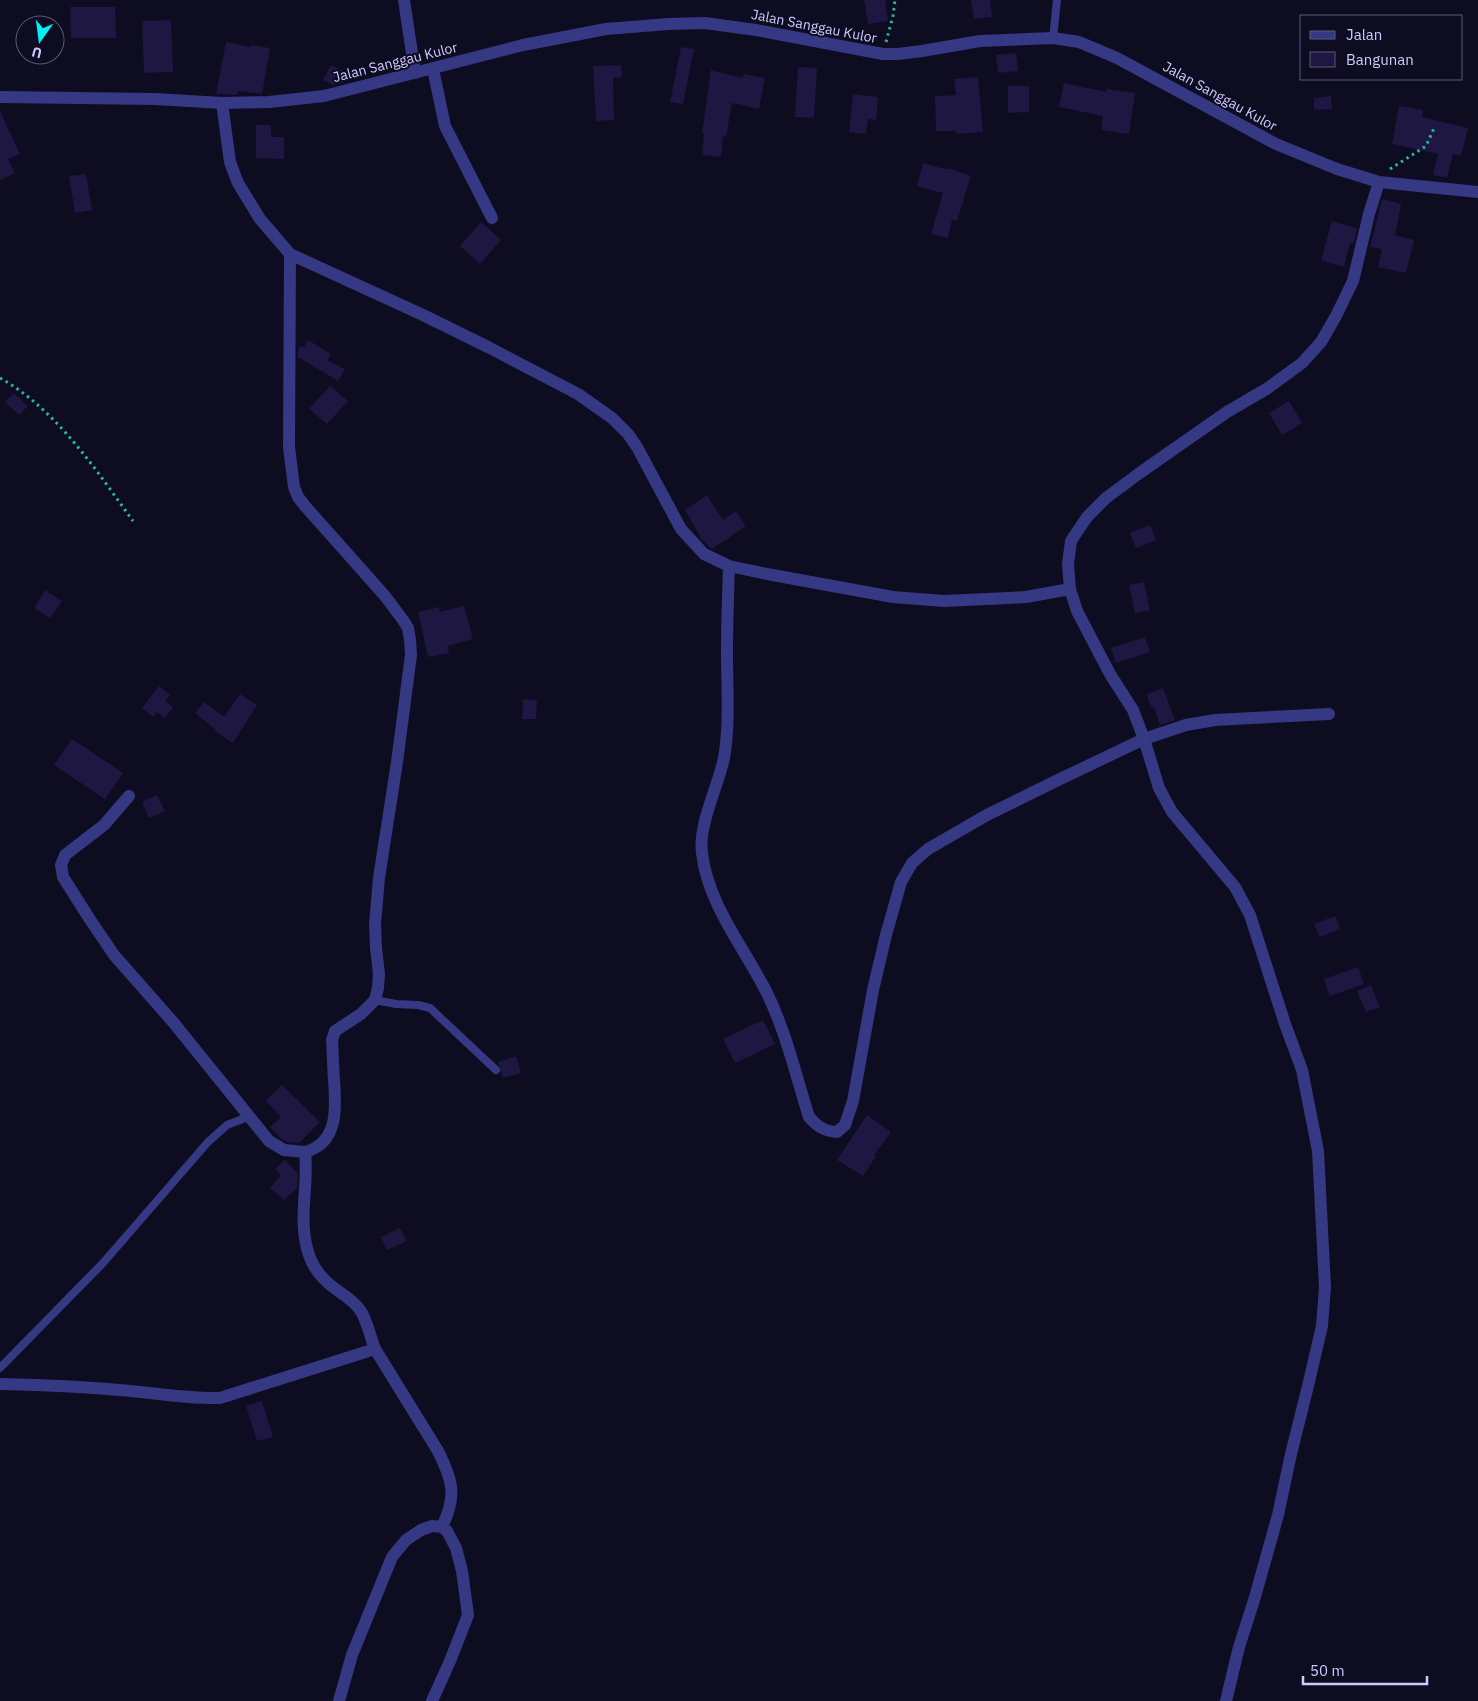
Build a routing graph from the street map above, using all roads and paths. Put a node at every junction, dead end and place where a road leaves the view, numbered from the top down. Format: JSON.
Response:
{"nodes":[{"id":1,"x":404,"y":0,"type":"edge"},
{"id":2,"x":895,"y":0,"type":"edge"},
{"id":3,"x":1057,"y":0,"type":"edge"},
{"id":4,"x":1053,"y":38,"type":"junction"},
{"id":5,"x":883,"y":54,"type":"junction"},
{"id":6,"x":432,"y":69,"type":"junction"},
{"id":7,"x":416,"y":73,"type":"junction"},
{"id":8,"x":0,"y":97,"type":"edge"},
{"id":9,"x":222,"y":104,"type":"junction"},
{"id":10,"x":1435,"y":126,"type":"dead end"},
{"id":11,"x":1379,"y":182,"type":"junction"},
{"id":12,"x":1478,"y":192,"type":"edge"},
{"id":13,"x":492,"y":218,"type":"dead end"},
{"id":14,"x":290,"y":254,"type":"junction"},
{"id":15,"x":0,"y":378,"type":"edge"},
{"id":16,"x":133,"y":521,"type":"dead end"},
{"id":17,"x":729,"y":566,"type":"junction"},
{"id":18,"x":1070,"y":589,"type":"junction"},
{"id":19,"x":1329,"y":714,"type":"dead end"},
{"id":20,"x":1144,"y":739,"type":"junction"},
{"id":21,"x":129,"y":796,"type":"dead end"},
{"id":22,"x":375,"y":1000,"type":"junction"},
{"id":23,"x":496,"y":1070,"type":"dead end"},
{"id":24,"x":248,"y":1117,"type":"junction"},
{"id":25,"x":305,"y":1152,"type":"junction"},
{"id":26,"x":375,"y":1349,"type":"junction"},
{"id":27,"x":0,"y":1368,"type":"edge"},
{"id":28,"x":0,"y":1384,"type":"edge"},
{"id":29,"x":442,"y":1527,"type":"junction"},
{"id":30,"x":339,"y":1701,"type":"edge"},
{"id":31,"x":432,"y":1701,"type":"edge"},
{"id":32,"x":1226,"y":1701,"type":"edge"}],
"edges":[{"from":1,"to":7,"type":"street"},
{"from":2,"to":5,"type":"path"},
{"from":3,"to":4,"type":"lane"},
{"from":4,"to":5,"type":"street","name":"Jalan Sanggau Kulor"},
{"from":4,"to":11,"type":"street","name":"Jalan Sanggau Kulor"},
{"from":5,"to":6,"type":"street","name":"Jalan Sanggau Kulor"},
{"from":6,"to":7,"type":"street","name":"Jalan Sanggau Kulor"},
{"from":6,"to":13,"type":"street"},
{"from":7,"to":9,"type":"street","name":"Jalan Sanggau Kulor"},
{"from":8,"to":9,"type":"street","name":"Jalan Sanggau Kulor"},
{"from":9,"to":14,"type":"street"},
{"from":10,"to":11,"type":"path"},
{"from":11,"to":12,"type":"street","name":"Jalan Sanggau Kulor"},
{"from":11,"to":18,"type":"street"},
{"from":14,"to":17,"type":"street"},
{"from":14,"to":22,"type":"street"},
{"from":15,"to":16,"type":"path"},
{"from":17,"to":18,"type":"street"},
{"from":17,"to":20,"type":"street"},
{"from":18,"to":20,"type":"street"},
{"from":19,"to":20,"type":"street"},
{"from":20,"to":32,"type":"street"},
{"from":21,"to":24,"type":"street"},
{"from":22,"to":23,"type":"lane"},
{"from":22,"to":25,"type":"street"},
{"from":24,"to":25,"type":"street"},
{"from":24,"to":27,"type":"lane"},
{"from":25,"to":26,"type":"street"},
{"from":26,"to":28,"type":"street"},
{"from":26,"to":29,"type":"street"},
{"from":29,"to":30,"type":"street"},
{"from":29,"to":31,"type":"street"}]}
